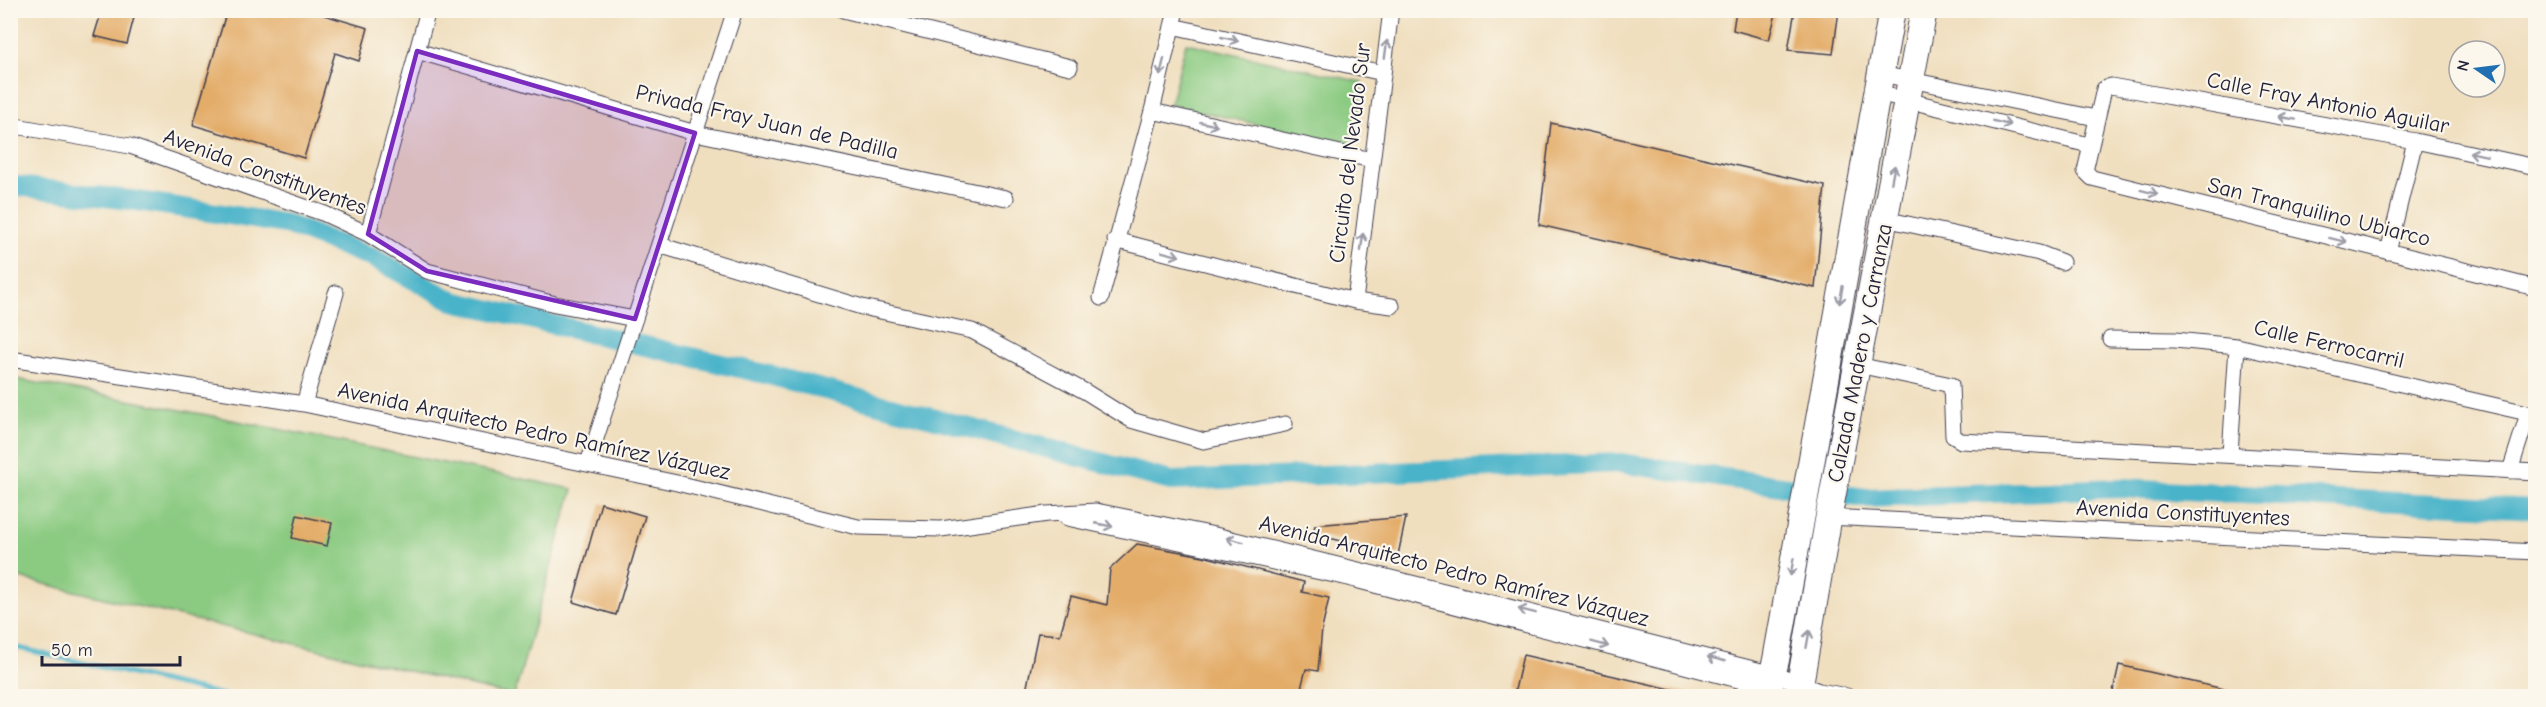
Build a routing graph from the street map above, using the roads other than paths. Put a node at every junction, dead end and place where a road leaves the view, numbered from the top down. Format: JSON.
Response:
{"nodes":[{"id":1,"x":428,"y":10,"type":"edge"},
{"id":2,"x":735,"y":10,"type":"edge"},
{"id":3,"x":843,"y":10,"type":"edge"},
{"id":4,"x":1391,"y":10,"type":"edge"},
{"id":5,"x":1892,"y":10,"type":"edge"},
{"id":6,"x":1924,"y":10,"type":"edge"},
{"id":7,"x":1174,"y":18,"type":"edge"},
{"id":8,"x":417,"y":51,"type":"junction"},
{"id":9,"x":1070,"y":67,"type":"dead end"},
{"id":10,"x":1383,"y":73,"type":"junction"},
{"id":11,"x":1879,"y":83,"type":"junction"},
{"id":12,"x":1909,"y":90,"type":"junction"},
{"id":13,"x":1152,"y":111,"type":"junction"},
{"id":14,"x":2096,"y":118,"type":"junction"},
{"id":15,"x":10,"y":125,"type":"edge"},
{"id":16,"x":695,"y":133,"type":"junction"},
{"id":17,"x":2415,"y":141,"type":"junction"},
{"id":18,"x":2089,"y":145,"type":"junction"},
{"id":19,"x":1372,"y":160,"type":"junction"},
{"id":20,"x":2535,"y":167,"type":"edge"},
{"id":21,"x":1006,"y":198,"type":"dead end"},
{"id":22,"x":1885,"y":219,"type":"junction"},
{"id":23,"x":368,"y":234,"type":"junction"},
{"id":24,"x":1115,"y":240,"type":"junction"},
{"id":25,"x":658,"y":245,"type":"junction"},
{"id":26,"x":2388,"y":252,"type":"junction"},
{"id":27,"x":1848,"y":258,"type":"junction"},
{"id":28,"x":2062,"y":262,"type":"dead end"},
{"id":29,"x":1877,"y":264,"type":"junction"},
{"id":30,"x":2535,"y":288,"type":"edge"},
{"id":31,"x":336,"y":293,"type":"dead end"},
{"id":32,"x":1101,"y":298,"type":"dead end"},
{"id":33,"x":1355,"y":300,"type":"junction"},
{"id":34,"x":1392,"y":306,"type":"dead end"},
{"id":35,"x":633,"y":324,"type":"junction"},
{"id":36,"x":2110,"y":339,"type":"dead end"},
{"id":37,"x":2237,"y":346,"type":"junction"},
{"id":38,"x":10,"y":359,"type":"edge"},
{"id":39,"x":1858,"y":364,"type":"junction"},
{"id":40,"x":304,"y":404,"type":"junction"},
{"id":41,"x":2532,"y":414,"type":"edge"},
{"id":42,"x":1818,"y":423,"type":"junction"},
{"id":43,"x":1285,"y":424,"type":"dead end"},
{"id":44,"x":1845,"y":427,"type":"junction"},
{"id":45,"x":2230,"y":454,"type":"junction"},
{"id":46,"x":588,"y":463,"type":"junction"},
{"id":47,"x":2510,"y":471,"type":"junction"},
{"id":48,"x":2535,"y":472,"type":"edge"},
{"id":49,"x":1829,"y":513,"type":"junction"},
{"id":50,"x":2535,"y":552,"type":"edge"},
{"id":51,"x":1781,"y":689,"type":"edge"},
{"id":52,"x":1847,"y":696,"type":"edge"}],
"edges":[{"from":1,"to":8,"type":"street"},
{"from":2,"to":16,"type":"street"},
{"from":3,"to":9,"type":"street"},
{"from":10,"to":4,"type":"street","name":"Circuito del Nevado Sur","one_way":true},
{"from":5,"to":11,"type":"main road","name":"Calzada Madero y Carranza"},
{"from":6,"to":12,"type":"main road","name":"Calzada Madero y Carranza"},
{"from":7,"to":10,"type":"street","one_way":true},
{"from":7,"to":13,"type":"street","one_way":true},
{"from":8,"to":16,"type":"street","name":"Privada Fray Juan de Padilla"},
{"from":8,"to":23,"type":"street"},
{"from":10,"to":19,"type":"street","name":"Circuito del Nevado Sur"},
{"from":11,"to":12,"type":"street"},
{"from":11,"to":27,"type":"main road","name":"Calzada Madero y Carranza"},
{"from":12,"to":14,"type":"street"},
{"from":12,"to":18,"type":"street","one_way":true},
{"from":22,"to":12,"type":"main road","name":"Calzada Madero y Carranza","one_way":true},
{"from":13,"to":19,"type":"street","one_way":true},
{"from":13,"to":24,"type":"street"},
{"from":17,"to":14,"type":"street","name":"Calle Fray Antonio Aguilar","one_way":true},
{"from":14,"to":18,"type":"street"},
{"from":15,"to":23,"type":"street","name":"Avenida Constituyentes"},
{"from":16,"to":21,"type":"street","name":"Privada Fray Juan de Padilla"},
{"from":16,"to":25,"type":"street"},
{"from":20,"to":17,"type":"street","name":"Calle Fray Antonio Aguilar","one_way":true},
{"from":17,"to":26,"type":"street"},
{"from":18,"to":26,"type":"street","name":"San Tranquilino Ubiarco","one_way":true},
{"from":33,"to":19,"type":"street","name":"Circuito del Nevado Sur","one_way":true},
{"from":22,"to":28,"type":"street"},
{"from":22,"to":29,"type":"main road","name":"Calzada Madero y Carranza"},
{"from":23,"to":35,"type":"street","name":"Avenida Constituyentes"},
{"from":24,"to":32,"type":"street"},
{"from":24,"to":33,"type":"street","one_way":true},
{"from":25,"to":35,"type":"street"},
{"from":25,"to":43,"type":"street"},
{"from":26,"to":30,"type":"street","name":"San Tranquilino Ubiarco"},
{"from":27,"to":29,"type":"main road"},
{"from":27,"to":42,"type":"main road","name":"Calzada Madero y Carranza","one_way":true},
{"from":29,"to":39,"type":"main road","name":"Calzada Madero y Carranza"},
{"from":31,"to":40,"type":"street"},
{"from":33,"to":34,"type":"street"},
{"from":35,"to":46,"type":"street"},
{"from":36,"to":37,"type":"street","name":"Calle Ferrocarril"},
{"from":37,"to":41,"type":"street","name":"Calle Ferrocarril"},
{"from":37,"to":45,"type":"street"},
{"from":38,"to":40,"type":"street","name":"Avenida Arquitecto Pedro Ramírez Vázquez"},
{"from":39,"to":44,"type":"main road","name":"Calzada Madero y Carranza"},
{"from":39,"to":45,"type":"street"},
{"from":40,"to":46,"type":"street","name":"Avenida Arquitecto Pedro Ramírez Vázquez"},
{"from":41,"to":47,"type":"street"},
{"from":42,"to":44,"type":"main road"},
{"from":42,"to":51,"type":"main road","name":"Calzada Madero y Carranza","one_way":true},
{"from":44,"to":49,"type":"main road","name":"Calzada Madero y Carranza"},
{"from":45,"to":47,"type":"street"},
{"from":46,"to":51,"type":"street","name":"Avenida Arquitecto Pedro Ramírez Vázquez"},
{"from":47,"to":48,"type":"street"},
{"from":49,"to":50,"type":"street","name":"Avenida Constituyentes"},
{"from":51,"to":49,"type":"main road","name":"Calzada Madero y Carranza","one_way":true},
{"from":51,"to":52,"type":"street","name":"Avenida Arquitecto Pedro Ramírez Vázquez"}]}
